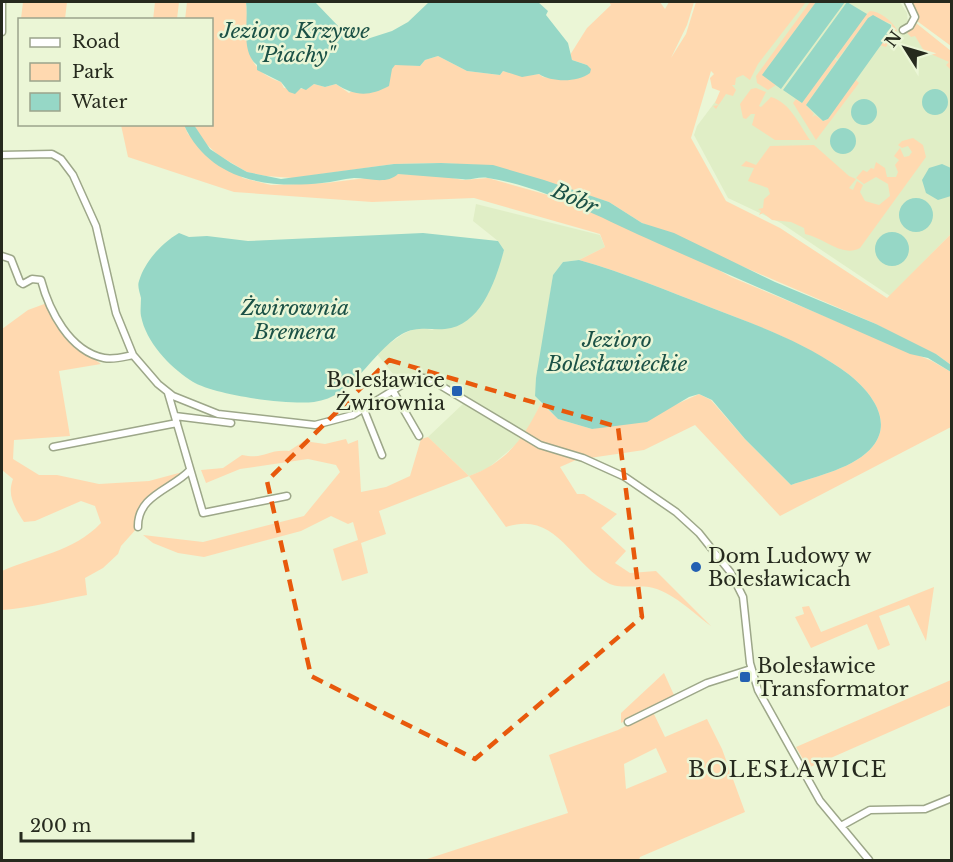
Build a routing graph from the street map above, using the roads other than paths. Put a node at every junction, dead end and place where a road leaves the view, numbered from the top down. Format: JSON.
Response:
{"nodes":[{"id":1,"x":2,"y":2,"type":"edge"},
{"id":2,"x":908,"y":2,"type":"edge"},
{"id":3,"x":2,"y":29,"type":"edge"},
{"id":4,"x":903,"y":30,"type":"dead end"},
{"id":5,"x":2,"y":155,"type":"edge"},
{"id":6,"x":2,"y":256,"type":"edge"},
{"id":7,"x":133,"y":355,"type":"junction"},
{"id":8,"x":393,"y":391,"type":"junction"},
{"id":9,"x":168,"y":393,"type":"junction"},
{"id":10,"x":364,"y":410,"type":"junction"},
{"id":11,"x":176,"y":419,"type":"junction"},
{"id":12,"x":231,"y":423,"type":"dead end"},
{"id":13,"x":419,"y":436,"type":"dead end"},
{"id":14,"x":53,"y":447,"type":"dead end"},
{"id":15,"x":382,"y":455,"type":"dead end"},
{"id":16,"x":190,"y":470,"type":"junction"},
{"id":17,"x":286,"y":496,"type":"dead end"},
{"id":18,"x":138,"y":527,"type":"dead end"},
{"id":19,"x":751,"y":669,"type":"junction"},
{"id":20,"x":628,"y":722,"type":"dead end"},
{"id":21,"x":951,"y":798,"type":"edge"},
{"id":22,"x":841,"y":826,"type":"junction"},
{"id":23,"x":868,"y":861,"type":"edge"}],
"edges":[{"from":1,"to":3,"type":"street"},
{"from":2,"to":4,"type":"street"},
{"from":5,"to":7,"type":"street"},
{"from":6,"to":7,"type":"street"},
{"from":7,"to":9,"type":"street"},
{"from":8,"to":10,"type":"street"},
{"from":8,"to":13,"type":"street"},
{"from":8,"to":19,"type":"street"},
{"from":9,"to":10,"type":"street"},
{"from":9,"to":11,"type":"street"},
{"from":10,"to":15,"type":"street"},
{"from":11,"to":12,"type":"street"},
{"from":11,"to":14,"type":"street"},
{"from":11,"to":16,"type":"street"},
{"from":16,"to":17,"type":"street"},
{"from":16,"to":18,"type":"street"},
{"from":19,"to":20,"type":"street"},
{"from":19,"to":22,"type":"street"},
{"from":21,"to":22,"type":"street"},
{"from":22,"to":23,"type":"street"}]}
